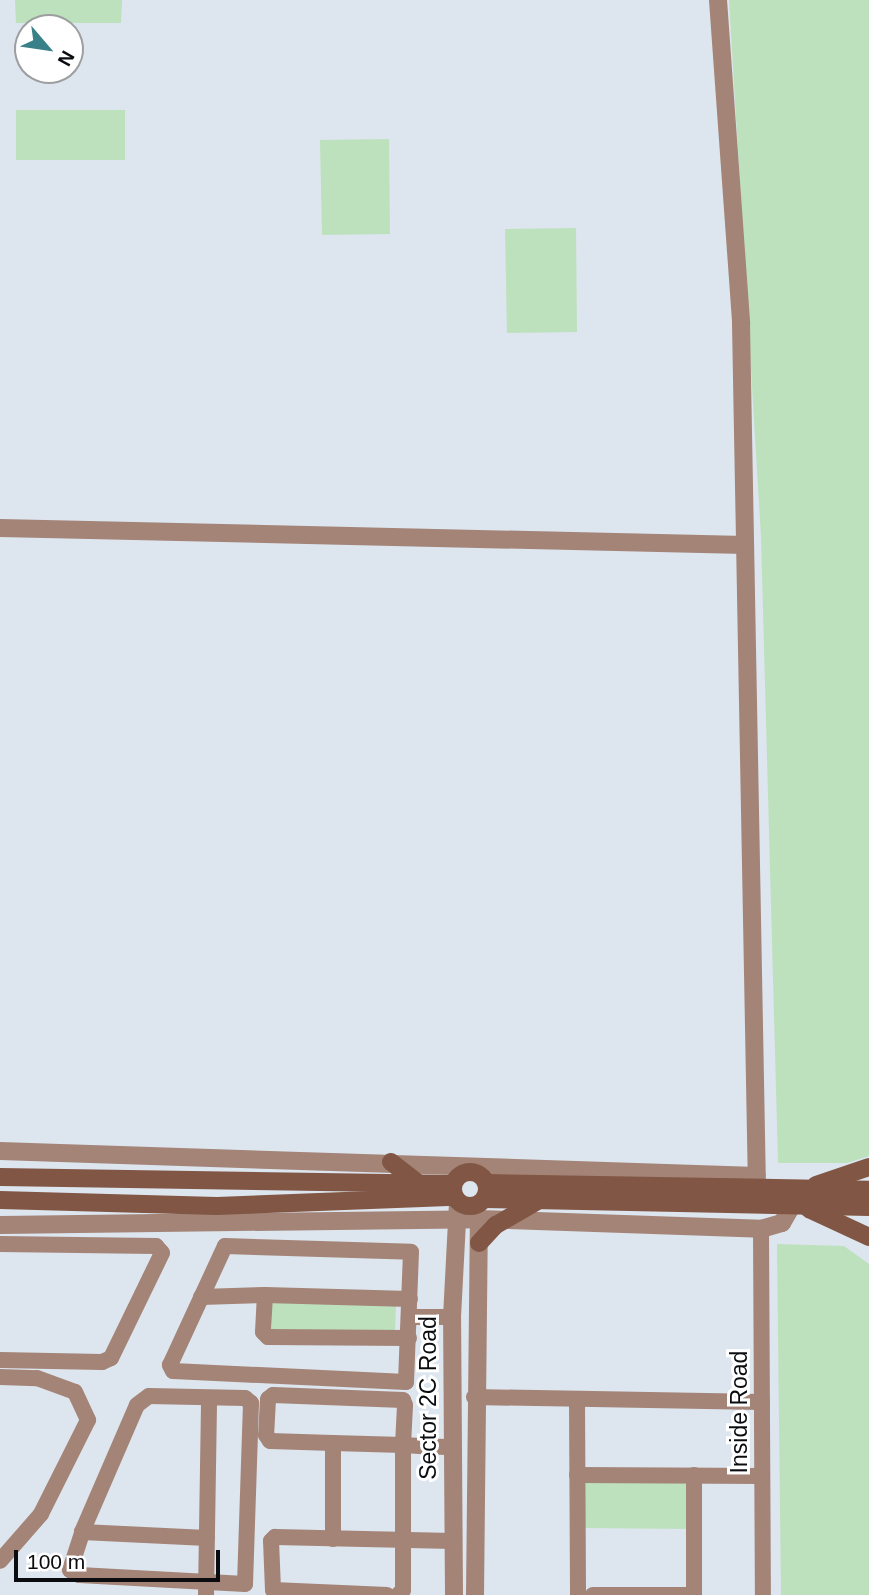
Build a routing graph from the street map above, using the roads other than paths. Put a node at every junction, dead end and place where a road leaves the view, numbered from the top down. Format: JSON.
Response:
{"nodes":[{"id":1,"x":718,"y":0,"type":"edge"},
{"id":2,"x":0,"y":528,"type":"edge"},
{"id":3,"x":745,"y":545,"type":"junction"},
{"id":4,"x":0,"y":1151,"type":"edge"},
{"id":5,"x":391,"y":1163,"type":"junction"},
{"id":6,"x":869,"y":1167,"type":"edge"},
{"id":7,"x":0,"y":1177,"type":"edge"},
{"id":8,"x":757,"y":1182,"type":"junction"},
{"id":9,"x":419,"y":1184,"type":"junction"},
{"id":10,"x":869,"y":1190,"type":"edge"},
{"id":11,"x":0,"y":1200,"type":"edge"},
{"id":12,"x":456,"y":1200,"type":"junction"},
{"id":13,"x":799,"y":1200,"type":"junction"},
{"id":14,"x":482,"y":1201,"type":"junction"},
{"id":15,"x":536,"y":1202,"type":"junction"},
{"id":16,"x":869,"y":1207,"type":"edge"},
{"id":17,"x":503,"y":1221,"type":"junction"},
{"id":18,"x":0,"y":1225,"type":"edge"},
{"id":19,"x":38,"y":1226,"type":"junction"},
{"id":20,"x":761,"y":1229,"type":"junction"},
{"id":21,"x":869,"y":1237,"type":"edge"},
{"id":22,"x":479,"y":1243,"type":"junction"},
{"id":23,"x":0,"y":1244,"type":"edge"},
{"id":24,"x":39,"y":1245,"type":"junction"},
{"id":25,"x":265,"y":1295,"type":"junction"},
{"id":26,"x":201,"y":1297,"type":"junction"},
{"id":27,"x":410,"y":1299,"type":"junction"},
{"id":28,"x":410,"y":1317,"type":"junction"},
{"id":29,"x":452,"y":1317,"type":"junction"},
{"id":30,"x":409,"y":1338,"type":"junction"},
{"id":31,"x":0,"y":1360,"type":"edge"},
{"id":32,"x":0,"y":1377,"type":"edge"},
{"id":33,"x":474,"y":1397,"type":"junction"},
{"id":34,"x":209,"y":1398,"type":"junction"},
{"id":35,"x":577,"y":1399,"type":"junction"},
{"id":36,"x":762,"y":1402,"type":"junction"},
{"id":37,"x":333,"y":1443,"type":"junction"},
{"id":38,"x":403,"y":1445,"type":"junction"},
{"id":39,"x":453,"y":1447,"type":"junction"},
{"id":40,"x":577,"y":1475,"type":"junction"},
{"id":41,"x":694,"y":1475,"type":"junction"},
{"id":42,"x":762,"y":1476,"type":"junction"},
{"id":43,"x":82,"y":1532,"type":"junction"},
{"id":44,"x":207,"y":1538,"type":"junction"},
{"id":45,"x":333,"y":1539,"type":"junction"},
{"id":46,"x":403,"y":1540,"type":"junction"},
{"id":47,"x":453,"y":1541,"type":"junction"},
{"id":48,"x":0,"y":1561,"type":"edge"},
{"id":49,"x":206,"y":1589,"type":"edge"},
{"id":50,"x":387,"y":1595,"type":"edge"},
{"id":51,"x":398,"y":1595,"type":"edge"},
{"id":52,"x":454,"y":1595,"type":"edge"},
{"id":53,"x":475,"y":1595,"type":"edge"},
{"id":54,"x":578,"y":1595,"type":"edge"},
{"id":55,"x":593,"y":1595,"type":"edge"},
{"id":56,"x":694,"y":1595,"type":"edge"},
{"id":57,"x":763,"y":1595,"type":"edge"}],
"edges":[{"from":1,"to":3,"type":"street"},
{"from":2,"to":3,"type":"street"},
{"from":3,"to":8,"type":"street"},
{"from":4,"to":5,"type":"street"},
{"from":5,"to":8,"type":"street"},
{"from":5,"to":9,"type":"main road"},
{"from":6,"to":13,"type":"main road"},
{"from":7,"to":9,"type":"main road"},
{"from":8,"to":13,"type":"main road"},
{"from":8,"to":14,"type":"main road"},
{"from":9,"to":12,"type":"main road"},
{"from":10,"to":13,"type":"main road"},
{"from":11,"to":12,"type":"main road"},
{"from":12,"to":14,"type":"main road"},
{"from":12,"to":14,"type":"main road"},
{"from":12,"to":19,"type":"street"},
{"from":12,"to":29,"type":"street","name":"Sector 2C Road"},
{"from":13,"to":15,"type":"main road"},
{"from":13,"to":16,"type":"main road"},
{"from":13,"to":20,"type":"street"},
{"from":13,"to":21,"type":"main road"},
{"from":14,"to":15,"type":"main road"},
{"from":14,"to":17,"type":"street"},
{"from":14,"to":22,"type":"street","name":"Sector 2C Road"},
{"from":15,"to":17,"type":"main road"},
{"from":17,"to":20,"type":"street"},
{"from":17,"to":22,"type":"main road"},
{"from":18,"to":19,"type":"street"},
{"from":19,"to":24,"type":"street"},
{"from":20,"to":36,"type":"street","name":"Inside Road"},
{"from":22,"to":33,"type":"street","name":"Sector 2C Road"},
{"from":23,"to":24,"type":"street"},
{"from":24,"to":31,"type":"street"},
{"from":25,"to":26,"type":"street"},
{"from":25,"to":27,"type":"street"},
{"from":25,"to":30,"type":"street"},
{"from":26,"to":27,"type":"street"},
{"from":26,"to":30,"type":"street"},
{"from":27,"to":28,"type":"street"},
{"from":28,"to":29,"type":"street"},
{"from":28,"to":30,"type":"street"},
{"from":29,"to":39,"type":"street","name":"Sector 2C Road"},
{"from":32,"to":48,"type":"street"},
{"from":33,"to":35,"type":"street"},
{"from":33,"to":53,"type":"street","name":"Sector 2C Road"},
{"from":34,"to":43,"type":"street"},
{"from":34,"to":44,"type":"street"},
{"from":34,"to":49,"type":"street"},
{"from":35,"to":36,"type":"street"},
{"from":35,"to":40,"type":"street"},
{"from":36,"to":42,"type":"street","name":"Inside Road"},
{"from":37,"to":38,"type":"street"},
{"from":37,"to":38,"type":"street"},
{"from":37,"to":45,"type":"street"},
{"from":38,"to":39,"type":"street"},
{"from":38,"to":46,"type":"street"},
{"from":39,"to":47,"type":"street","name":"Sector 2C Road"},
{"from":40,"to":41,"type":"street"},
{"from":40,"to":54,"type":"street"},
{"from":41,"to":42,"type":"street"},
{"from":41,"to":56,"type":"street"},
{"from":42,"to":57,"type":"street","name":"Inside Road"},
{"from":43,"to":44,"type":"street"},
{"from":43,"to":49,"type":"street"},
{"from":44,"to":49,"type":"street"},
{"from":45,"to":46,"type":"street"},
{"from":45,"to":50,"type":"street"},
{"from":46,"to":47,"type":"street"},
{"from":46,"to":51,"type":"street"},
{"from":47,"to":52,"type":"street","name":"Sector 2C Road"},
{"from":55,"to":56,"type":"street"}]}
